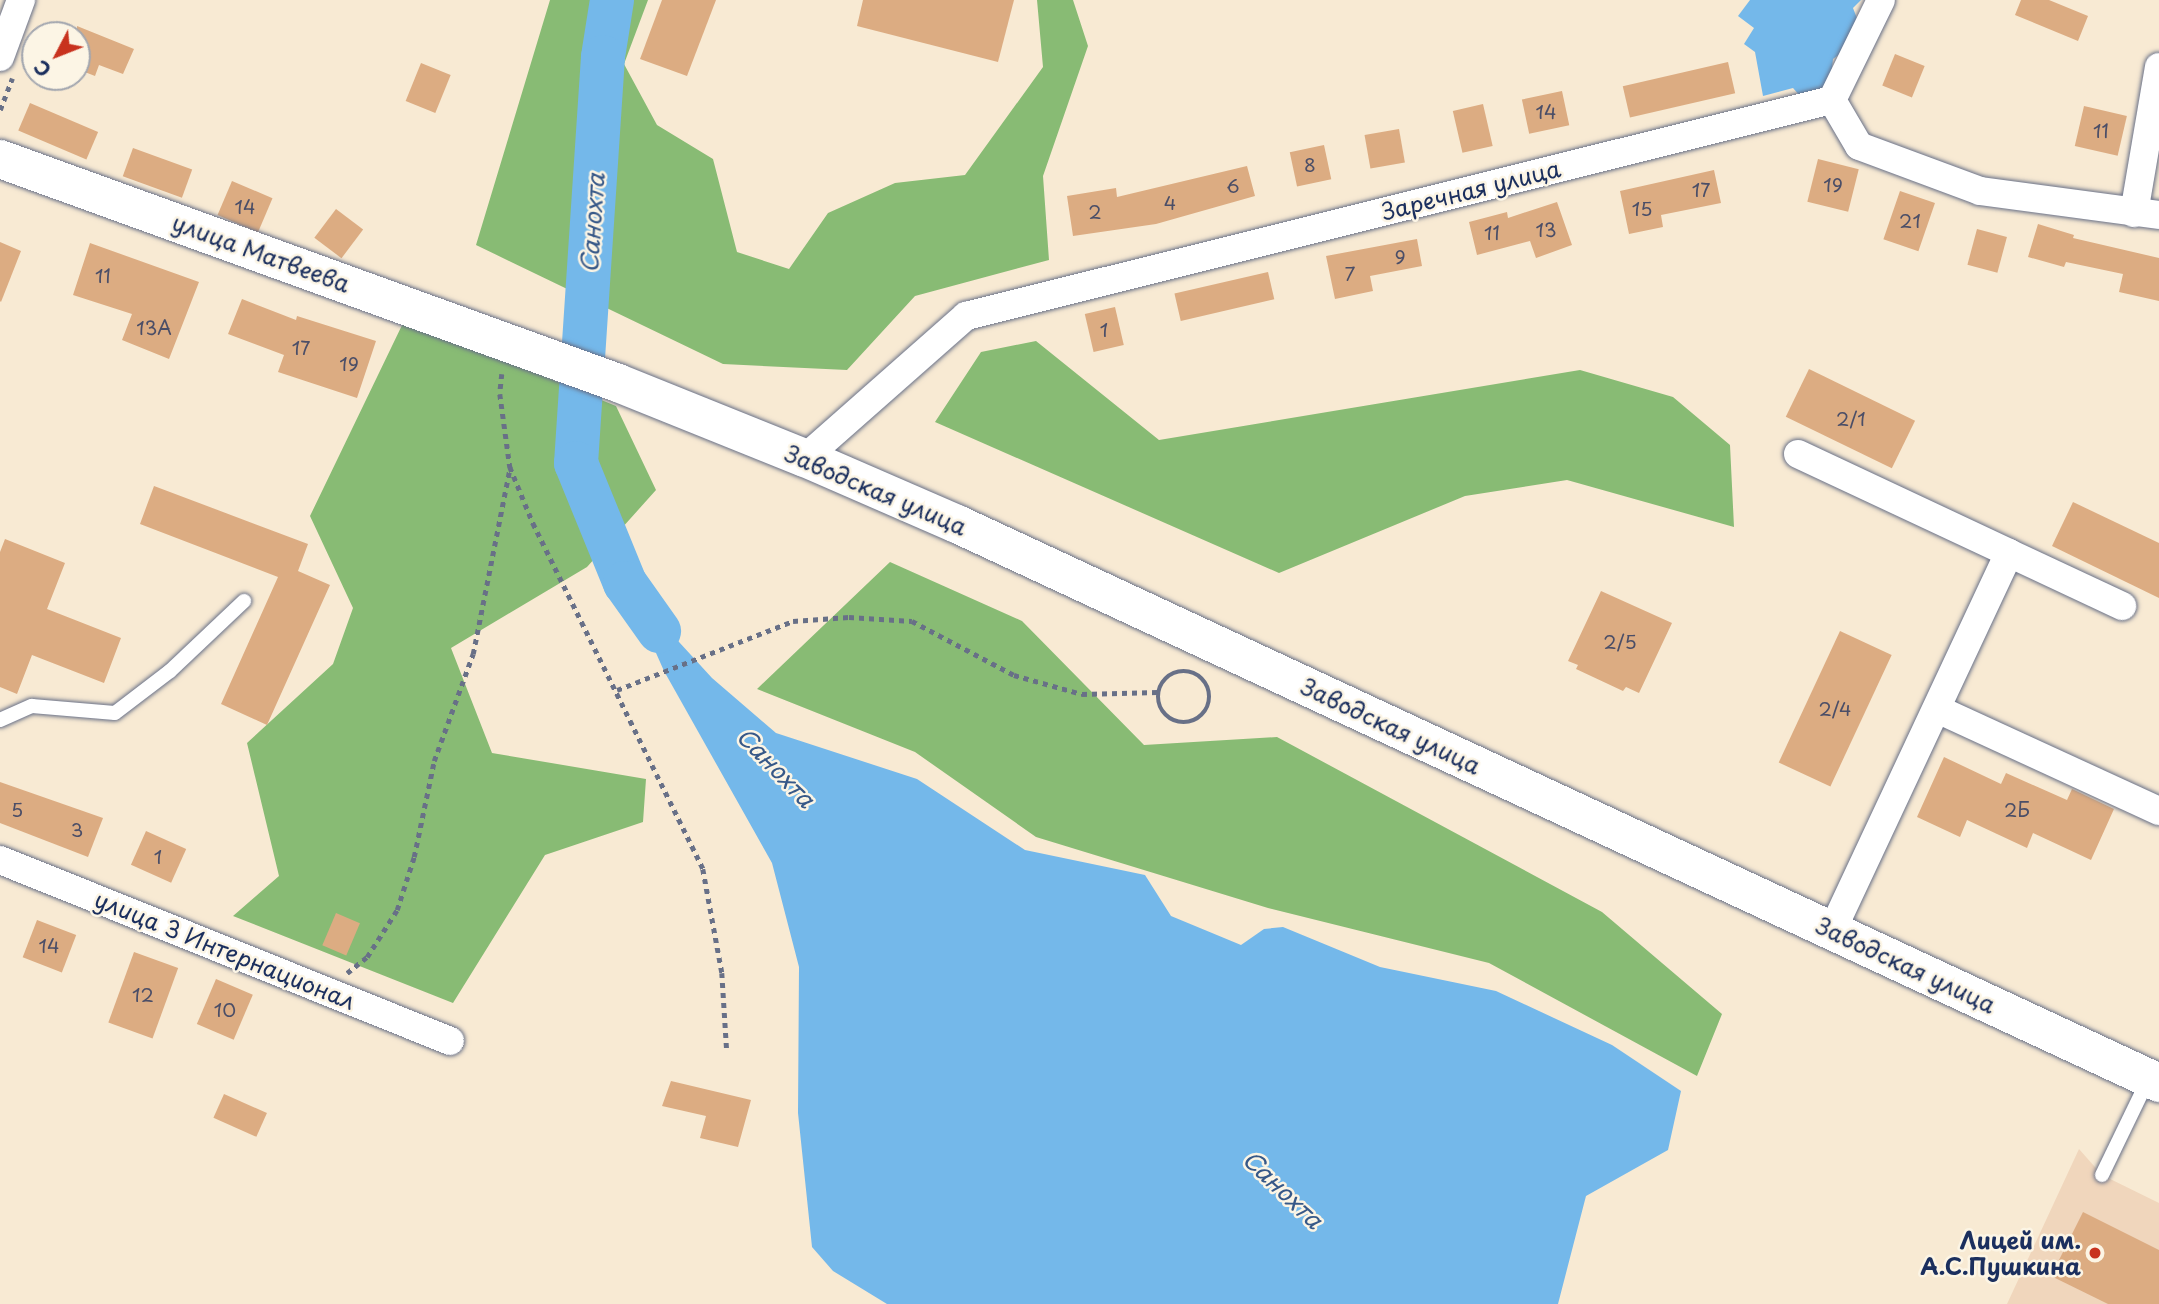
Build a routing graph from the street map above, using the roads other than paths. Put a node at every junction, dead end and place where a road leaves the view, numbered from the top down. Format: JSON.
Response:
{"nodes":[{"id":1,"x":22,"y":0,"type":"edge"},
{"id":2,"x":1881,"y":0,"type":"edge"},
{"id":3,"x":0,"y":57,"type":"edge"},
{"id":4,"x":2159,"y":67,"type":"edge"},
{"id":5,"x":1832,"y":100,"type":"junction"},
{"id":6,"x":0,"y":159,"type":"edge"},
{"id":7,"x":2147,"y":214,"type":"edge"},
{"id":8,"x":618,"y":383,"type":"joint"},
{"id":9,"x":1798,"y":454,"type":"dead end"},
{"id":10,"x":805,"y":458,"type":"junction"},
{"id":11,"x":2009,"y":553,"type":"junction"},
{"id":12,"x":244,"y":601,"type":"dead end"},
{"id":13,"x":2122,"y":606,"type":"dead end"},
{"id":14,"x":1937,"y":709,"type":"junction"},
{"id":15,"x":0,"y":720,"type":"edge"},
{"id":16,"x":2159,"y":811,"type":"edge"},
{"id":17,"x":0,"y":860,"type":"edge"},
{"id":18,"x":1832,"y":931,"type":"junction"},
{"id":19,"x":450,"y":1041,"type":"dead end"},
{"id":20,"x":2154,"y":1081,"type":"edge"},
{"id":21,"x":2102,"y":1175,"type":"dead end"}],
"edges":[{"from":1,"to":3,"type":"street"},
{"from":2,"to":5,"type":"street"},
{"from":4,"to":7,"type":"street"},
{"from":5,"to":7,"type":"street"},
{"from":5,"to":10,"type":"street","name":"Заречная улица"},
{"from":6,"to":8,"type":"main road","name":"улица Матвеева"},
{"from":8,"to":10,"type":"main road","name":"Заводская улица"},
{"from":9,"to":11,"type":"street"},
{"from":10,"to":18,"type":"main road","name":"Заводская улица"},
{"from":11,"to":13,"type":"street"},
{"from":11,"to":14,"type":"street"},
{"from":12,"to":15,"type":"lane"},
{"from":14,"to":16,"type":"street"},
{"from":14,"to":18,"type":"street"},
{"from":17,"to":19,"type":"street","name":"улица 3 Интернационал"},
{"from":18,"to":20,"type":"main road","name":"Заводская улица"},
{"from":20,"to":21,"type":"lane"}]}
